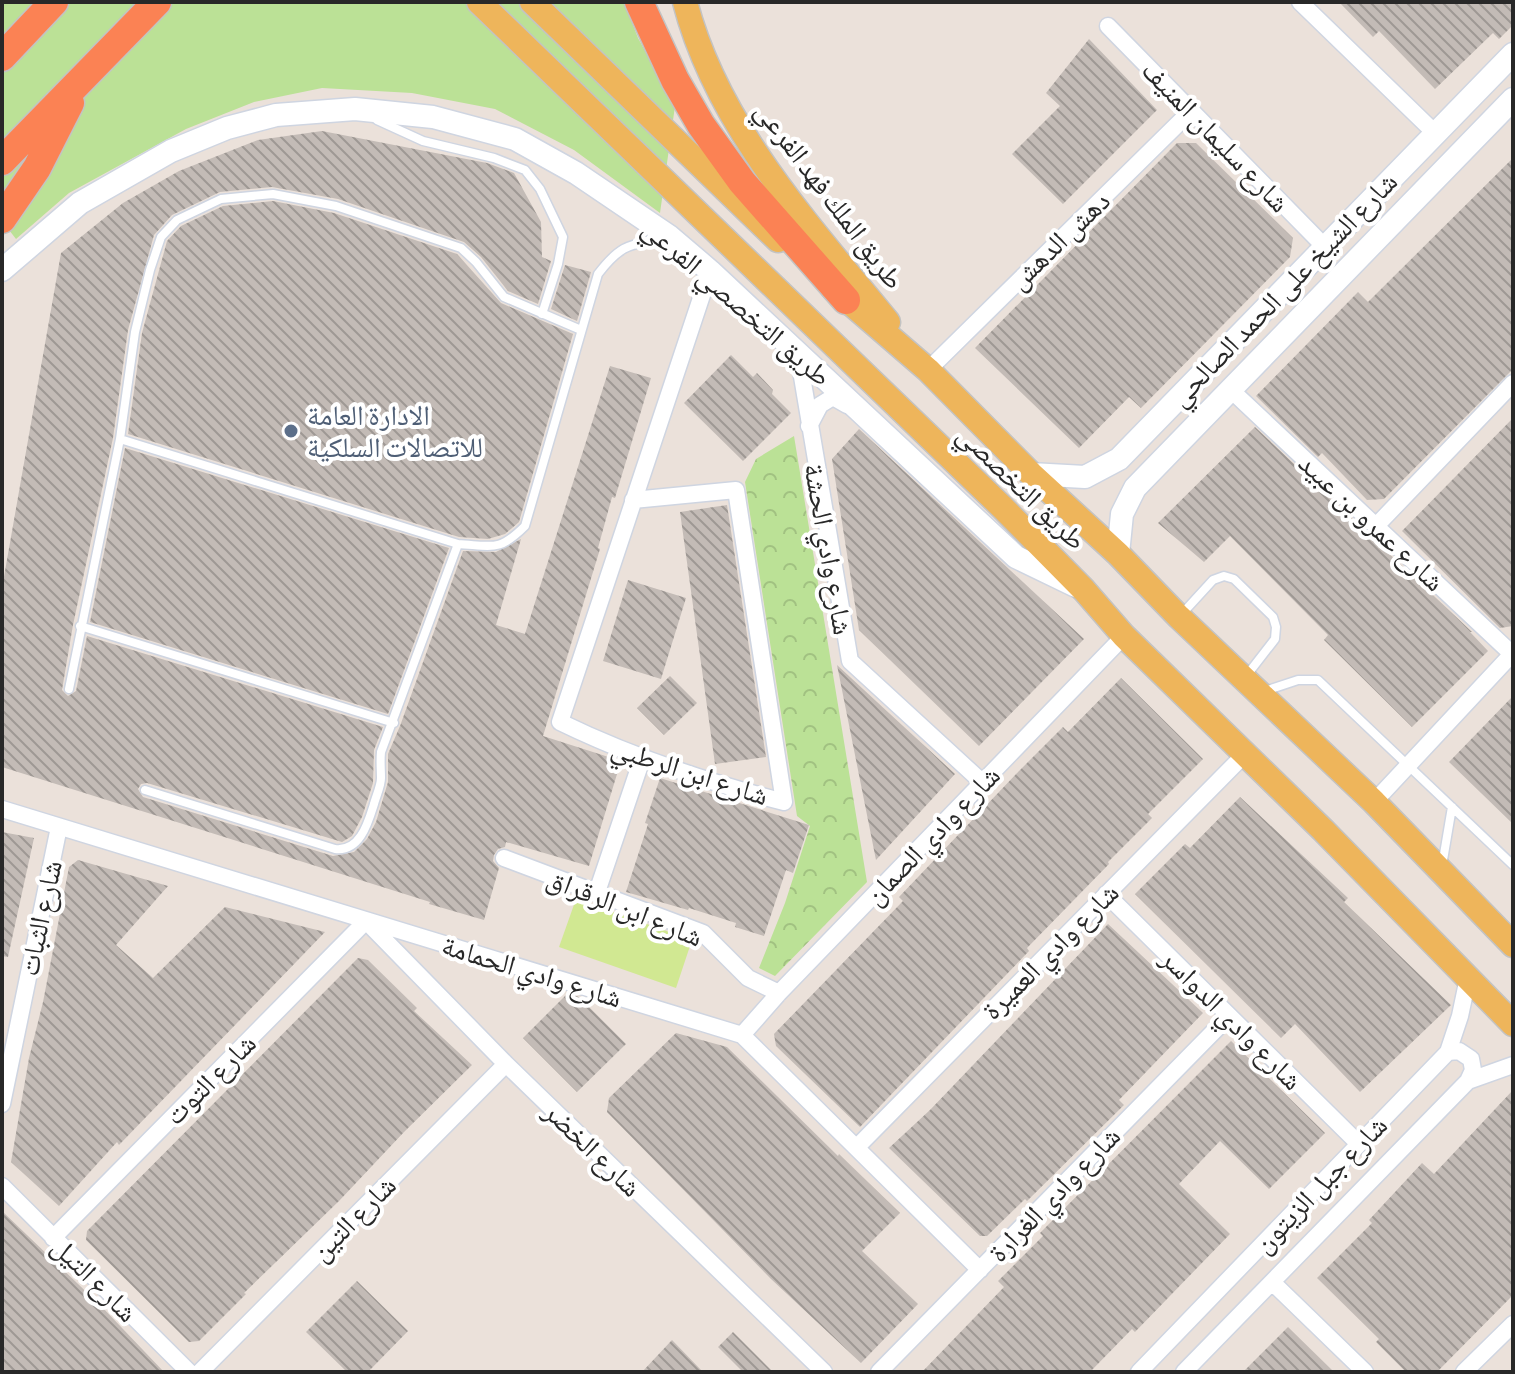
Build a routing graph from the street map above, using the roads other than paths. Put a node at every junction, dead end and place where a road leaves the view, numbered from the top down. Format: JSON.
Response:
{"nodes":[{"id":1,"x":54,"y":2,"type":"edge"},
{"id":2,"x":157,"y":2,"type":"edge"},
{"id":3,"x":479,"y":2,"type":"edge"},
{"id":4,"x":532,"y":2,"type":"edge"},
{"id":5,"x":639,"y":2,"type":"edge"},
{"id":6,"x":685,"y":2,"type":"edge"},
{"id":7,"x":1300,"y":2,"type":"edge"},
{"id":8,"x":1108,"y":26,"type":"dead end"},
{"id":9,"x":1513,"y":54,"type":"edge"},
{"id":10,"x":2,"y":57,"type":"edge"},
{"id":11,"x":82,"y":78,"type":"junction"},
{"id":12,"x":1513,"y":99,"type":"edge"},
{"id":13,"x":355,"y":109,"type":"junction"},
{"id":14,"x":1191,"y":111,"type":"junction"},
{"id":15,"x":1435,"y":133,"type":"junction"},
{"id":16,"x":2,"y":161,"type":"edge"},
{"id":17,"x":2,"y":219,"type":"edge"},
{"id":18,"x":669,"y":236,"type":"junction"},
{"id":19,"x":1324,"y":246,"type":"junction"},
{"id":20,"x":2,"y":270,"type":"edge"},
{"id":21,"x":710,"y":271,"type":"junction"},
{"id":22,"x":846,"y":300,"type":"junction"},
{"id":23,"x":542,"y":314,"type":"junction"},
{"id":24,"x":581,"y":330,"type":"junction"},
{"id":25,"x":798,"y":353,"type":"junction"},
{"id":26,"x":928,"y":370,"type":"junction"},
{"id":27,"x":1513,"y":383,"type":"edge"},
{"id":28,"x":1231,"y":390,"type":"junction"},
{"id":29,"x":859,"y":411,"type":"junction"},
{"id":30,"x":809,"y":426,"type":"junction"},
{"id":31,"x":120,"y":439,"type":"junction"},
{"id":32,"x":1031,"y":474,"type":"junction"},
{"id":33,"x":633,"y":500,"type":"junction"},
{"id":34,"x":1376,"y":526,"type":"junction"},
{"id":35,"x":458,"y":544,"type":"junction"},
{"id":36,"x":1118,"y":554,"type":"junction"},
{"id":37,"x":1084,"y":590,"type":"junction"},
{"id":38,"x":1179,"y":617,"type":"junction"},
{"id":39,"x":80,"y":626,"type":"junction"},
{"id":40,"x":1124,"y":636,"type":"junction"},
{"id":41,"x":1512,"y":653,"type":"edge"},
{"id":42,"x":1251,"y":686,"type":"junction"},
{"id":43,"x":69,"y":689,"type":"dead end"},
{"id":44,"x":394,"y":723,"type":"junction"},
{"id":45,"x":1244,"y":755,"type":"junction"},
{"id":46,"x":643,"y":756,"type":"junction"},
{"id":47,"x":1410,"y":765,"type":"junction"},
{"id":48,"x":983,"y":783,"type":"junction"},
{"id":49,"x":145,"y":790,"type":"dead end"},
{"id":50,"x":1374,"y":802,"type":"junction"},
{"id":51,"x":1452,"y":807,"type":"junction"},
{"id":52,"x":2,"y":809,"type":"edge"},
{"id":53,"x":59,"y":827,"type":"junction"},
{"id":54,"x":504,"y":858,"type":"dead end"},
{"id":55,"x":1513,"y":865,"type":"edge"},
{"id":56,"x":1441,"y":872,"type":"junction"},
{"id":57,"x":597,"y":892,"type":"junction"},
{"id":58,"x":1106,"y":894,"type":"junction"},
{"id":59,"x":366,"y":921,"type":"junction"},
{"id":60,"x":1513,"y":945,"type":"edge"},
{"id":61,"x":1468,"y":978,"type":"junction"},
{"id":62,"x":779,"y":993,"type":"junction"},
{"id":63,"x":1229,"y":1016,"type":"junction"},
{"id":64,"x":1513,"y":1024,"type":"edge"},
{"id":65,"x":742,"y":1035,"type":"junction"},
{"id":66,"x":1448,"y":1052,"type":"junction"},
{"id":67,"x":506,"y":1064,"type":"junction"},
{"id":68,"x":1513,"y":1065,"type":"edge"},
{"id":69,"x":1468,"y":1081,"type":"junction"},
{"id":70,"x":2,"y":1104,"type":"edge"},
{"id":71,"x":1358,"y":1143,"type":"junction"},
{"id":72,"x":857,"y":1147,"type":"junction"},
{"id":73,"x":2,"y":1186,"type":"edge"},
{"id":74,"x":53,"y":1238,"type":"junction"},
{"id":75,"x":980,"y":1270,"type":"junction"},
{"id":76,"x":1272,"y":1282,"type":"junction"},
{"id":77,"x":1513,"y":1324,"type":"edge"},
{"id":78,"x":189,"y":1372,"type":"edge"},
{"id":79,"x":200,"y":1372,"type":"edge"},
{"id":80,"x":824,"y":1372,"type":"edge"},
{"id":81,"x":879,"y":1372,"type":"edge"},
{"id":82,"x":1139,"y":1372,"type":"edge"},
{"id":83,"x":1184,"y":1372,"type":"edge"},
{"id":84,"x":1365,"y":1372,"type":"edge"},
{"id":85,"x":1464,"y":1372,"type":"edge"}],
"edges":[{"from":1,"to":10,"type":"highway"},
{"from":2,"to":11,"type":"highway"},
{"from":3,"to":37,"type":"main road","name":"طريق التخصصي"},
{"from":4,"to":22,"type":"main road","name":"طريق التخصصي"},
{"from":5,"to":22,"type":"highway"},
{"from":6,"to":26,"type":"main road","name":"طريق الملك فهد الفرعي"},
{"from":7,"to":15,"type":"street"},
{"from":8,"to":14,"type":"street","name":"شارع سليمان المنيف"},
{"from":9,"to":15,"type":"main road","name":"شارع الشيخ على الحمد الصالحي"},
{"from":11,"to":16,"type":"highway"},
{"from":11,"to":17,"type":"highway"},
{"from":12,"to":28,"type":"main road","name":"شارع الشيخ على الحمد الصالحي"},
{"from":13,"to":18,"type":"main road","name":"طريق التخصصي الفرعي"},
{"from":13,"to":20,"type":"main road","name":"طريق التخصصي الفرعي"},
{"from":13,"to":23,"type":"lane"},
{"from":14,"to":19,"type":"street","name":"شارع سليمان المنيف"},
{"from":14,"to":26,"type":"street","name":"دهش الدهش"},
{"from":15,"to":19,"type":"main road","name":"شارع الشيخ على الحمد الصالحي"},
{"from":18,"to":21,"type":"main road","name":"طريق التخصصي الفرعي"},
{"from":18,"to":24,"type":"lane"},
{"from":19,"to":32,"type":"main road","name":"شارع الشيخ على الحمد الصالحي"},
{"from":21,"to":25,"type":"main road","name":"طريق التخصصي الفرعي"},
{"from":21,"to":33,"type":"street","name":"شارع ابن الرطبي"},
{"from":22,"to":26,"type":"main road","name":"طريق التخصصي"},
{"from":23,"to":24,"type":"lane"},
{"from":23,"to":31,"type":"lane"},
{"from":24,"to":35,"type":"lane"},
{"from":25,"to":29,"type":"main road","name":"طريق التخصصي الفرعي"},
{"from":25,"to":30,"type":"street","name":"شارع وادي الحشة"},
{"from":26,"to":32,"type":"main road","name":"طريق التخصصي"},
{"from":27,"to":34,"type":"street"},
{"from":28,"to":34,"type":"street","name":"شارع عمرو بن عبيد"},
{"from":28,"to":36,"type":"main road","name":"شارع الشيخ على الحمد الصالحي"},
{"from":29,"to":30,"type":"street"},
{"from":29,"to":37,"type":"main road","name":"طريق التخصصي الفرعي"},
{"from":30,"to":48,"type":"street","name":"شارع وادي الحشة"},
{"from":31,"to":35,"type":"lane"},
{"from":31,"to":39,"type":"lane"},
{"from":32,"to":36,"type":"main road","name":"طريق التخصصي"},
{"from":33,"to":46,"type":"street","name":"شارع ابن الرطبي"},
{"from":33,"to":46,"type":"street","name":"شارع ابن الرطبي"},
{"from":34,"to":41,"type":"street","name":"شارع عمرو بن عبيد"},
{"from":35,"to":44,"type":"lane"},
{"from":36,"to":38,"type":"main road","name":"طريق التخصصي"},
{"from":37,"to":40,"type":"main road","name":"طريق التخصصي"},
{"from":38,"to":42,"type":"main road","name":"طريق التخصصي"},
{"from":38,"to":42,"type":"lane"},
{"from":39,"to":43,"type":"lane"},
{"from":39,"to":44,"type":"lane"},
{"from":40,"to":45,"type":"main road","name":"طريق التخصصي"},
{"from":40,"to":48,"type":"street","name":"شارع وادي الصمان"},
{"from":41,"to":47,"type":"street"},
{"from":42,"to":47,"type":"lane"},
{"from":42,"to":50,"type":"main road","name":"طريق التخصصي"},
{"from":44,"to":49,"type":"lane"},
{"from":45,"to":58,"type":"street","name":"شارع وادي العميرة"},
{"from":45,"to":61,"type":"main road","name":"طريق التخصصي"},
{"from":46,"to":57,"type":"street"},
{"from":47,"to":50,"type":"street"},
{"from":47,"to":51,"type":"lane"},
{"from":48,"to":62,"type":"street","name":"شارع وادي الصمان"},
{"from":50,"to":56,"type":"main road","name":"طريق التخصصي"},
{"from":51,"to":55,"type":"lane"},
{"from":51,"to":56,"type":"lane"},
{"from":52,"to":53,"type":"street","name":"شارع وادي الحمامة"},
{"from":53,"to":59,"type":"street","name":"شارع وادي الحمامة"},
{"from":53,"to":70,"type":"street","name":"شارع الثبات"},
{"from":54,"to":57,"type":"street","name":"شارع ابن الرقراق"},
{"from":56,"to":60,"type":"main road","name":"طريق التخصصي"},
{"from":57,"to":62,"type":"street","name":"شارع ابن الرقراق"},
{"from":58,"to":63,"type":"street","name":"شارع وادي الدواسر"},
{"from":58,"to":72,"type":"street","name":"شارع وادي العميرة"},
{"from":59,"to":65,"type":"street","name":"شارع وادي الحمامة"},
{"from":59,"to":67,"type":"street","name":"شارع الخضر"},
{"from":59,"to":74,"type":"street","name":"شارع التوت"},
{"from":61,"to":64,"type":"main road","name":"طريق التخصصي"},
{"from":61,"to":66,"type":"street","name":"شارع جبل الزيتون"},
{"from":62,"to":65,"type":"street","name":"شارع وادي الصمان"},
{"from":63,"to":71,"type":"street","name":"شارع وادي الدواسر"},
{"from":63,"to":75,"type":"street","name":"شارع وادي الغرارة"},
{"from":65,"to":72,"type":"street","name":"شارع وادي الحمامة"},
{"from":66,"to":69,"type":"street"},
{"from":66,"to":71,"type":"street","name":"شارع جبل الزيتون"},
{"from":67,"to":79,"type":"street","name":"شارع التين"},
{"from":67,"to":80,"type":"street","name":"شارع الخضر"},
{"from":68,"to":69,"type":"street","name":"شارع جبل الزيتون"},
{"from":69,"to":76,"type":"street","name":"شارع جبل الزيتون"},
{"from":71,"to":82,"type":"street","name":"شارع جبل الزيتون"},
{"from":72,"to":75,"type":"street","name":"شارع وادي الحمامة"},
{"from":73,"to":74,"type":"street","name":"شارع التيل"},
{"from":74,"to":78,"type":"street","name":"شارع التيل"},
{"from":75,"to":81,"type":"street","name":"شارع وادي الغرارة"},
{"from":76,"to":83,"type":"street","name":"شارع جبل الزيتون"},
{"from":76,"to":84,"type":"street"},
{"from":77,"to":85,"type":"street"}]}
